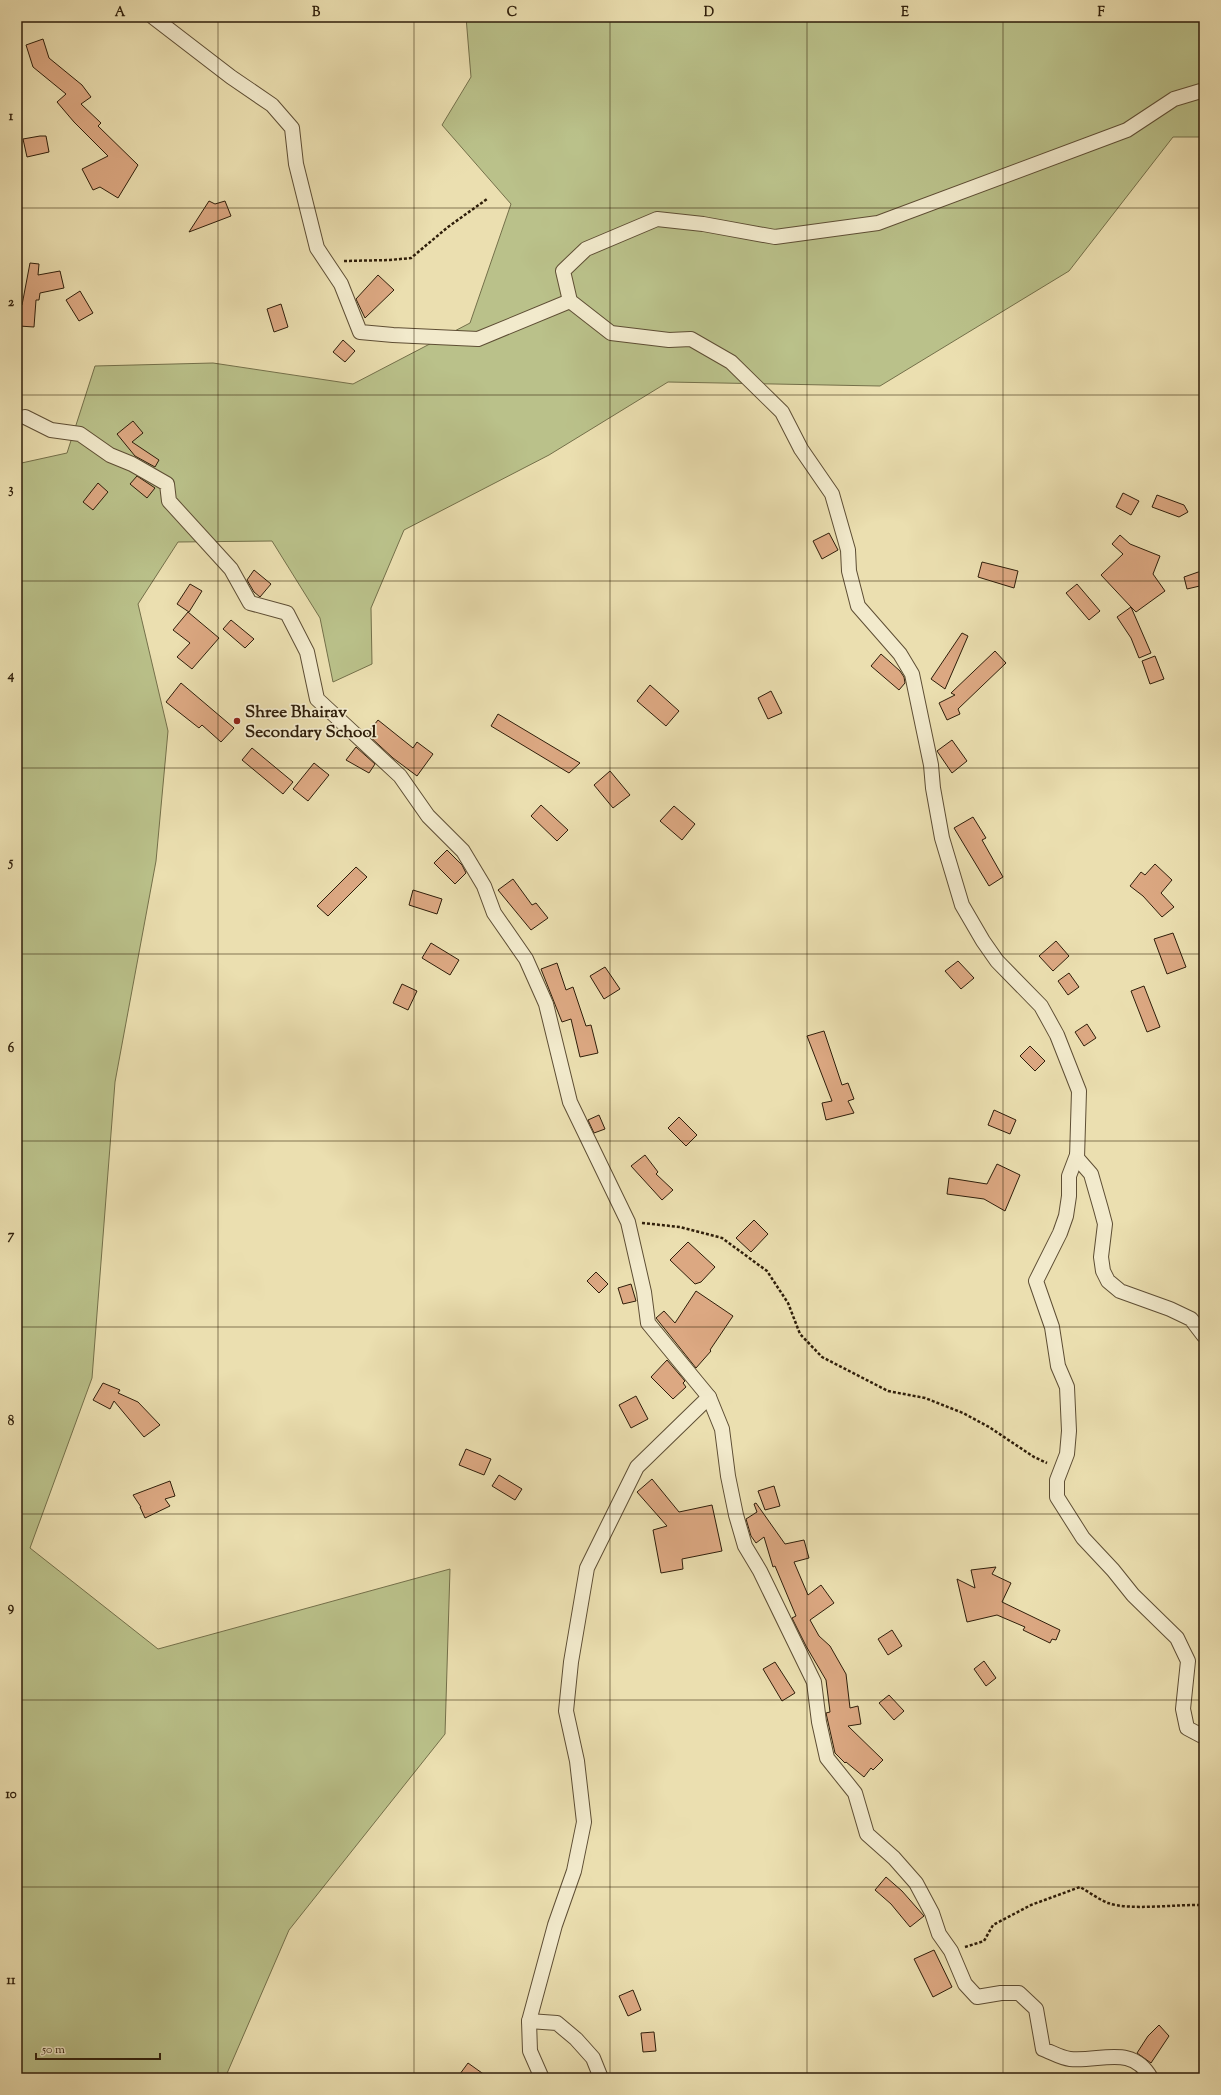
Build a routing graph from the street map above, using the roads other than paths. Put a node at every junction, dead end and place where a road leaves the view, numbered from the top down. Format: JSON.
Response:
{"nodes":[{"id":1,"x":153,"y":17,"type":"edge"},
{"id":2,"x":1204,"y":90,"type":"edge"},
{"id":3,"x":570,"y":301,"type":"junction"},
{"id":4,"x":25,"y":417,"type":"dead end"},
{"id":5,"x":1077,"y":1155,"type":"junction"},
{"id":6,"x":1204,"y":1336,"type":"edge"},
{"id":7,"x":709,"y":1397,"type":"junction"},
{"id":8,"x":1204,"y":1737,"type":"edge"},
{"id":9,"x":529,"y":2021,"type":"junction"},
{"id":10,"x":539,"y":2078,"type":"edge"},
{"id":11,"x":601,"y":2078,"type":"edge"},
{"id":12,"x":1151,"y":2078,"type":"edge"}],
"edges":[{"from":1,"to":3,"type":"street"},
{"from":2,"to":3,"type":"street"},
{"from":3,"to":5,"type":"street"},
{"from":4,"to":7,"type":"street"},
{"from":5,"to":6,"type":"street"},
{"from":5,"to":8,"type":"street"},
{"from":7,"to":9,"type":"street"},
{"from":7,"to":12,"type":"street"},
{"from":9,"to":10,"type":"street"},
{"from":9,"to":11,"type":"street"}]}
